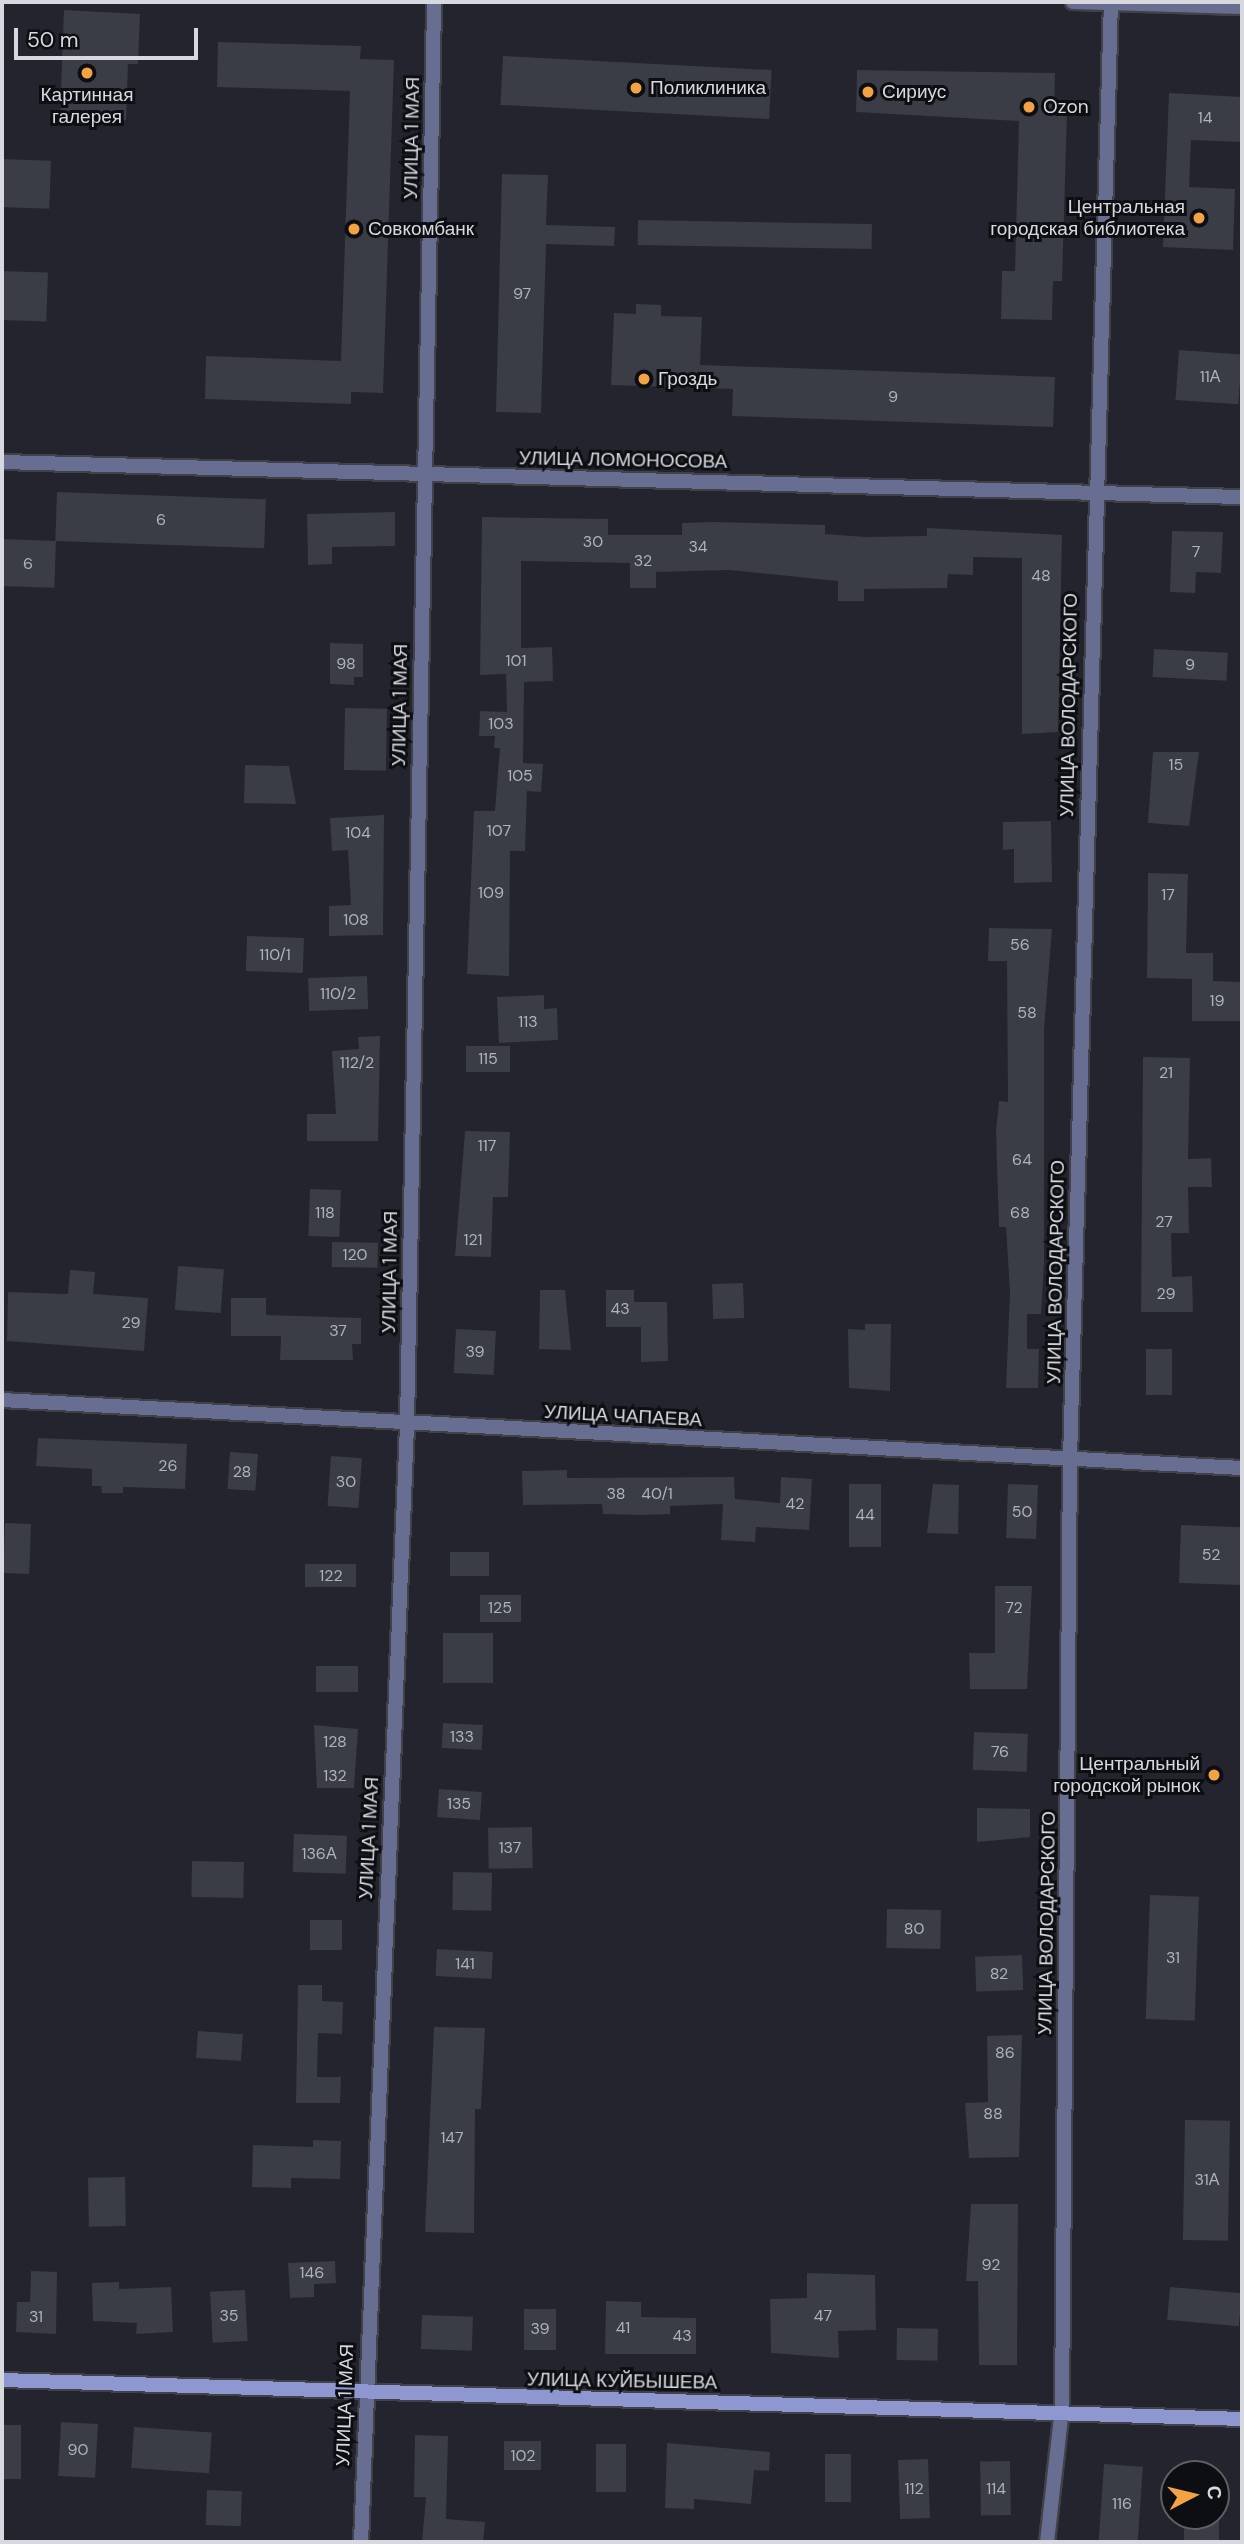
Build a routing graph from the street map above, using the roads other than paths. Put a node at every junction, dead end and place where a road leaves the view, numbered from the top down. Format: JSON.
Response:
{"nodes":[{"id":1,"x":434,"y":2,"type":"edge"},
{"id":2,"x":1073,"y":2,"type":"edge"},
{"id":3,"x":1111,"y":2,"type":"edge"},
{"id":4,"x":1242,"y":7,"type":"edge"},
{"id":5,"x":2,"y":463,"type":"edge"},
{"id":6,"x":423,"y":474,"type":"junction"},
{"id":7,"x":1093,"y":490,"type":"junction"},
{"id":8,"x":1242,"y":497,"type":"edge"},
{"id":9,"x":2,"y":1400,"type":"edge"},
{"id":10,"x":407,"y":1424,"type":"junction"},
{"id":11,"x":1070,"y":1459,"type":"junction"},
{"id":12,"x":1242,"y":1468,"type":"edge"},
{"id":13,"x":2,"y":2380,"type":"edge"},
{"id":14,"x":363,"y":2394,"type":"junction"},
{"id":15,"x":1062,"y":2409,"type":"junction"},
{"id":16,"x":1242,"y":2418,"type":"edge"},
{"id":17,"x":361,"y":2542,"type":"edge"},
{"id":18,"x":1047,"y":2542,"type":"edge"}],
"edges":[{"from":1,"to":6,"type":"street","name":"УЛИЦА 1 МАЯ"},
{"from":2,"to":3,"type":"street"},
{"from":3,"to":4,"type":"street"},
{"from":3,"to":7,"type":"street","name":"УЛИЦА ВОЛОДАРСКОГО"},
{"from":5,"to":6,"type":"street","name":"УЛИЦА ЛОМОНОСОВА"},
{"from":6,"to":7,"type":"street","name":"УЛИЦА ЛОМОНОСОВА"},
{"from":6,"to":10,"type":"street","name":"УЛИЦА 1 МАЯ"},
{"from":7,"to":8,"type":"street","name":"УЛИЦА ЛОМОНОСОВА"},
{"from":7,"to":11,"type":"street","name":"УЛИЦА ВОЛОДАРСКОГО"},
{"from":9,"to":10,"type":"street","name":"УЛИЦА ЧАПАЕВА"},
{"from":10,"to":11,"type":"street","name":"УЛИЦА ЧАПАЕВА"},
{"from":10,"to":14,"type":"street","name":"УЛИЦА 1 МАЯ"},
{"from":11,"to":12,"type":"street","name":"УЛИЦА ЧАПАЕВА"},
{"from":11,"to":15,"type":"street","name":"УЛИЦА ВОЛОДАРСКОГО"},
{"from":13,"to":14,"type":"street","name":"УЛИЦА КУЙБЫШЕВА"},
{"from":14,"to":15,"type":"street","name":"УЛИЦА КУЙБЫШЕВА"},
{"from":14,"to":17,"type":"street","name":"УЛИЦА 1 МАЯ"},
{"from":15,"to":16,"type":"street","name":"УЛИЦА КУЙБЫШЕВА"},
{"from":15,"to":18,"type":"street","name":"УЛИЦА ВОЛОДАРСКОГО"}]}
